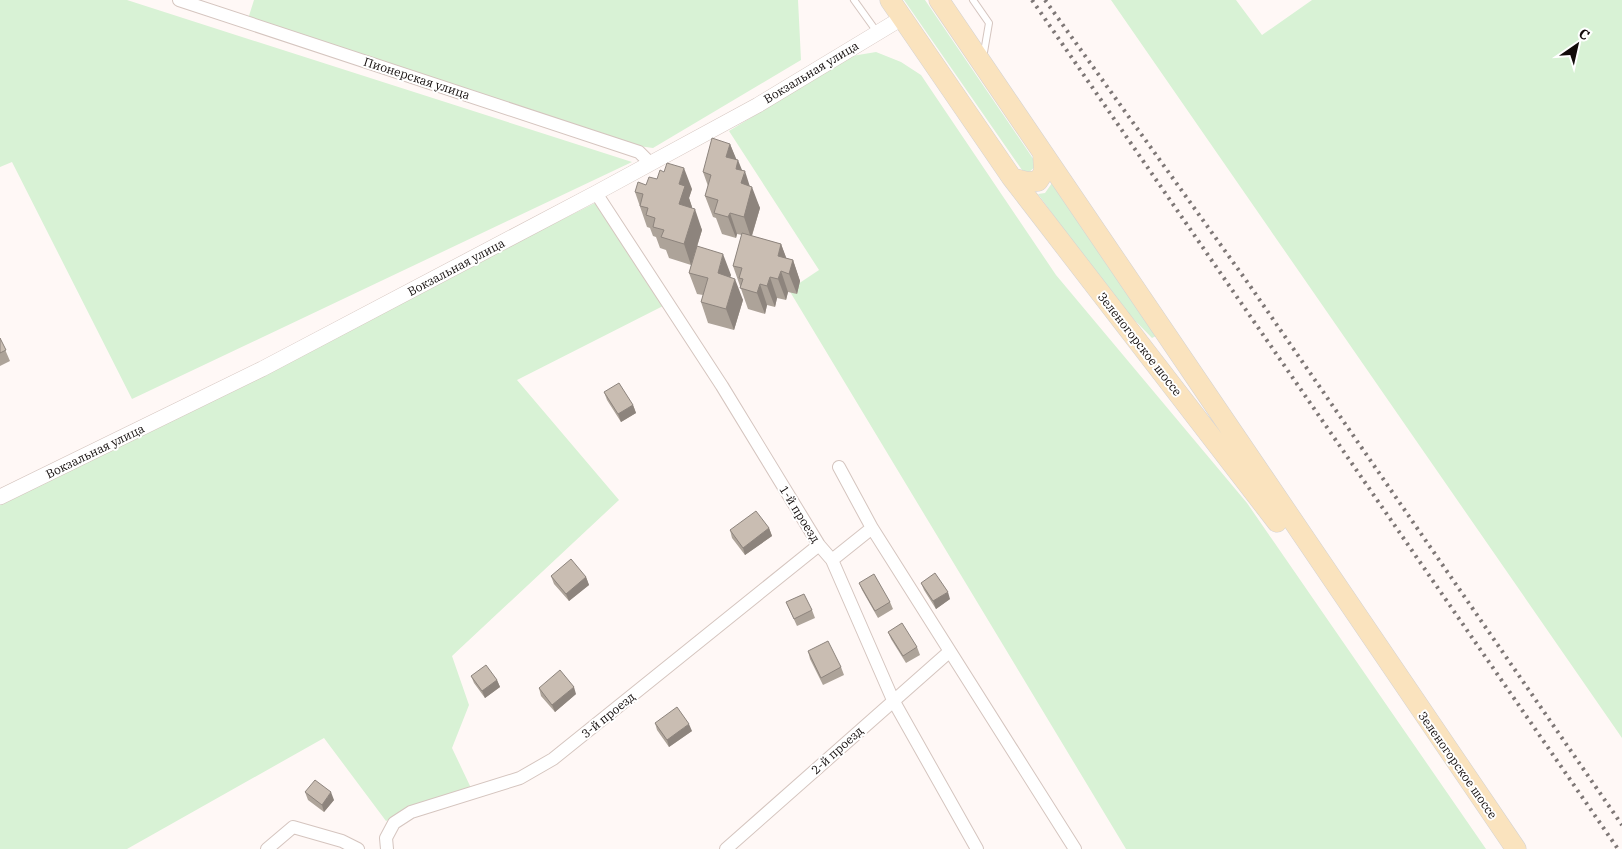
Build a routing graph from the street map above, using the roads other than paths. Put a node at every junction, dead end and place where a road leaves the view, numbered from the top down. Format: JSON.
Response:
{"nodes":[{"id":1,"x":181,"y":0,"type":"edge"},
{"id":2,"x":854,"y":0,"type":"edge"},
{"id":3,"x":890,"y":0,"type":"edge"},
{"id":4,"x":939,"y":0,"type":"edge"},
{"id":5,"x":973,"y":0,"type":"edge"},
{"id":6,"x":902,"y":18,"type":"junction"},
{"id":7,"x":877,"y":32,"type":"junction"},
{"id":8,"x":982,"y":64,"type":"junction"},
{"id":9,"x":1043,"y":156,"type":"junction"},
{"id":10,"x":650,"y":163,"type":"junction"},
{"id":11,"x":1012,"y":178,"type":"junction"},
{"id":12,"x":596,"y":193,"type":"junction"},
{"id":13,"x":839,"y":467,"type":"dead end"},
{"id":14,"x":0,"y":497,"type":"edge"},
{"id":15,"x":872,"y":528,"type":"junction"},
{"id":16,"x":819,"y":545,"type":"junction"},
{"id":17,"x":832,"y":560,"type":"junction"},
{"id":18,"x":949,"y":652,"type":"junction"},
{"id":19,"x":1400,"y":680,"type":"junction"},
{"id":20,"x":893,"y":700,"type":"junction"},
{"id":21,"x":267,"y":849,"type":"edge"},
{"id":22,"x":358,"y":849,"type":"edge"},
{"id":23,"x":387,"y":849,"type":"edge"},
{"id":24,"x":726,"y":849,"type":"edge"},
{"id":25,"x":977,"y":849,"type":"edge"},
{"id":26,"x":1075,"y":849,"type":"edge"},
{"id":27,"x":1516,"y":849,"type":"edge"}],
"edges":[{"from":1,"to":10,"type":"street","name":"Пионерская улица"},
{"from":2,"to":7,"type":"lane"},
{"from":3,"to":6,"type":"main road","name":"Зеленогорское шоссе"},
{"from":4,"to":8,"type":"main road","name":"Зеленогорское шоссе"},
{"from":5,"to":8,"type":"lane"},
{"from":6,"to":7,"type":"street","name":"Вокзальная улица"},
{"from":6,"to":11,"type":"main road","name":"Зеленогорское шоссе"},
{"from":7,"to":10,"type":"street","name":"Вокзальная улица"},
{"from":8,"to":9,"type":"main road","name":"Зеленогорское шоссе"},
{"from":9,"to":11,"type":"main road"},
{"from":9,"to":19,"type":"main road","name":"Зеленогорское шоссе"},
{"from":10,"to":12,"type":"street","name":"Вокзальная улица"},
{"from":11,"to":19,"type":"main road","name":"Зеленогорское шоссе"},
{"from":12,"to":14,"type":"street","name":"Вокзальная улица"},
{"from":12,"to":16,"type":"street","name":"1-й проезд"},
{"from":13,"to":15,"type":"street"},
{"from":15,"to":17,"type":"street"},
{"from":15,"to":18,"type":"street"},
{"from":16,"to":17,"type":"street","name":"1-й проезд"},
{"from":16,"to":23,"type":"street","name":"3-й проезд"},
{"from":17,"to":20,"type":"street","name":"1-й проезд"},
{"from":18,"to":20,"type":"street","name":"2-й проезд"},
{"from":18,"to":26,"type":"street"},
{"from":19,"to":27,"type":"main road","name":"Зеленогорское шоссе"},
{"from":20,"to":24,"type":"street","name":"2-й проезд"},
{"from":20,"to":25,"type":"street","name":"1-й проезд"},
{"from":21,"to":22,"type":"street"}]}
